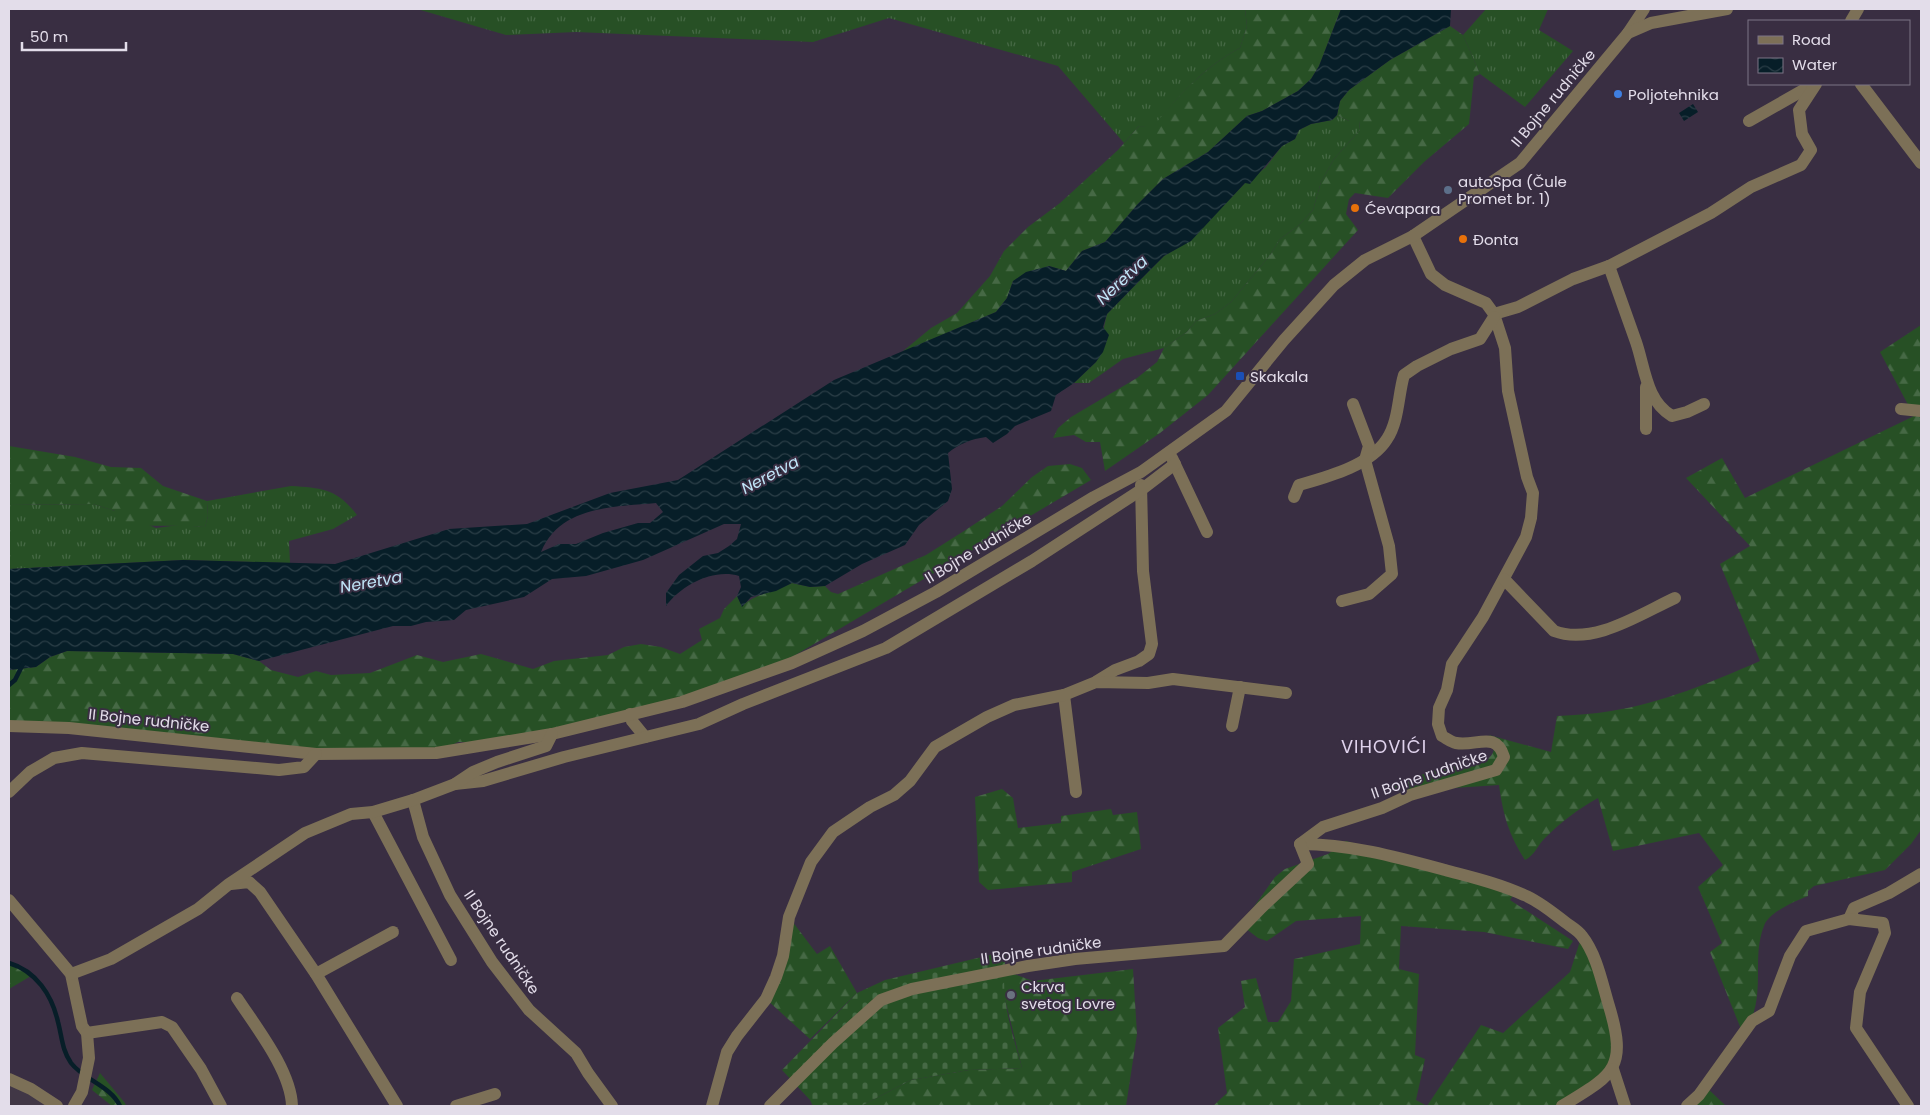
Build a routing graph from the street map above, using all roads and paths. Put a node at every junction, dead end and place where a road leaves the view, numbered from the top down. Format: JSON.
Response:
{"nodes":[{"id":1,"x":1644,"y":9,"type":"edge"},
{"id":2,"x":1728,"y":9,"type":"edge"},
{"id":3,"x":1858,"y":9,"type":"edge"},
{"id":4,"x":1851,"y":20,"type":"edge"},
{"id":5,"x":1628,"y":33,"type":"junction"},
{"id":6,"x":1813,"y":85,"type":"edge"},
{"id":7,"x":1814,"y":85,"type":"edge"},
{"id":8,"x":1862,"y":85,"type":"edge"},
{"id":9,"x":1749,"y":121,"type":"dead end"},
{"id":10,"x":1921,"y":163,"type":"edge"},
{"id":11,"x":1413,"y":236,"type":"junction"},
{"id":12,"x":1609,"y":266,"type":"junction"},
{"id":13,"x":1494,"y":316,"type":"junction"},
{"id":14,"x":1645,"y":378,"type":"junction"},
{"id":15,"x":1353,"y":404,"type":"dead end"},
{"id":16,"x":1704,"y":404,"type":"dead end"},
{"id":17,"x":1901,"y":409,"type":"dead end"},
{"id":18,"x":1921,"y":411,"type":"edge"},
{"id":19,"x":1646,"y":429,"type":"dead end"},
{"id":20,"x":1169,"y":451,"type":"junction"},
{"id":21,"x":1365,"y":460,"type":"junction"},
{"id":22,"x":1175,"y":464,"type":"junction"},
{"id":23,"x":1141,"y":472,"type":"junction"},
{"id":24,"x":1141,"y":490,"type":"junction"},
{"id":25,"x":1294,"y":497,"type":"dead end"},
{"id":26,"x":1207,"y":532,"type":"dead end"},
{"id":27,"x":1504,"y":579,"type":"junction"},
{"id":28,"x":1675,"y":598,"type":"dead end"},
{"id":29,"x":1342,"y":601,"type":"dead end"},
{"id":30,"x":1096,"y":682,"type":"junction"},
{"id":31,"x":1240,"y":687,"type":"junction"},
{"id":32,"x":1286,"y":693,"type":"dead end"},
{"id":33,"x":1064,"y":695,"type":"junction"},
{"id":34,"x":630,"y":714,"type":"junction"},
{"id":35,"x":9,"y":726,"type":"edge"},
{"id":36,"x":1232,"y":726,"type":"dead end"},
{"id":37,"x":552,"y":734,"type":"junction"},
{"id":38,"x":645,"y":737,"type":"junction"},
{"id":39,"x":316,"y":754,"type":"junction"},
{"id":40,"x":455,"y":784,"type":"junction"},
{"id":41,"x":9,"y":792,"type":"edge"},
{"id":42,"x":1076,"y":792,"type":"dead end"},
{"id":43,"x":413,"y":800,"type":"junction"},
{"id":44,"x":373,"y":812,"type":"junction"},
{"id":45,"x":1300,"y":844,"type":"junction"},
{"id":46,"x":1921,"y":874,"type":"edge"},
{"id":47,"x":229,"y":884,"type":"junction"},
{"id":48,"x":9,"y":900,"type":"edge"},
{"id":49,"x":1849,"y":919,"type":"junction"},
{"id":50,"x":393,"y":932,"type":"dead end"},
{"id":51,"x":451,"y":960,"type":"dead end"},
{"id":52,"x":71,"y":974,"type":"junction"},
{"id":53,"x":316,"y":974,"type":"junction"},
{"id":54,"x":237,"y":998,"type":"dead end"},
{"id":55,"x":87,"y":1033,"type":"junction"},
{"id":56,"x":1613,"y":1069,"type":"junction"},
{"id":57,"x":9,"y":1079,"type":"edge"},
{"id":58,"x":495,"y":1094,"type":"dead end"},
{"id":59,"x":57,"y":1106,"type":"edge"},
{"id":60,"x":74,"y":1106,"type":"edge"},
{"id":61,"x":221,"y":1106,"type":"edge"},
{"id":62,"x":292,"y":1106,"type":"edge"},
{"id":63,"x":397,"y":1106,"type":"edge"},
{"id":64,"x":456,"y":1106,"type":"edge"},
{"id":65,"x":612,"y":1106,"type":"edge"},
{"id":66,"x":712,"y":1106,"type":"edge"},
{"id":67,"x":770,"y":1106,"type":"edge"},
{"id":68,"x":1562,"y":1106,"type":"edge"},
{"id":69,"x":1625,"y":1106,"type":"edge"},
{"id":70,"x":1687,"y":1106,"type":"edge"},
{"id":71,"x":1908,"y":1106,"type":"edge"}],
"edges":[{"from":1,"to":5,"type":"street"},
{"from":2,"to":5,"type":"street","name":"II Bojne rudničke"},
{"from":3,"to":4,"type":"street"},
{"from":5,"to":11,"type":"street","name":"II Bojne rudničke"},
{"from":6,"to":9,"type":"street"},
{"from":7,"to":12,"type":"street"},
{"from":8,"to":10,"type":"street"},
{"from":11,"to":13,"type":"street","name":"II Bojne rudničke"},
{"from":11,"to":20,"type":"street","name":"II Bojne rudničke"},
{"from":12,"to":13,"type":"street"},
{"from":12,"to":14,"type":"street"},
{"from":13,"to":21,"type":"street"},
{"from":13,"to":27,"type":"street","name":"II Bojne rudničke"},
{"from":14,"to":16,"type":"street"},
{"from":14,"to":19,"type":"street"},
{"from":15,"to":21,"type":"street"},
{"from":17,"to":18,"type":"street"},
{"from":20,"to":22,"type":"street"},
{"from":20,"to":23,"type":"street","name":"II Bojne rudničke"},
{"from":21,"to":25,"type":"street"},
{"from":21,"to":29,"type":"street"},
{"from":22,"to":24,"type":"street"},
{"from":22,"to":26,"type":"street"},
{"from":23,"to":24,"type":"street"},
{"from":23,"to":34,"type":"street","name":"II Bojne rudničke"},
{"from":24,"to":30,"type":"street"},
{"from":24,"to":38,"type":"street"},
{"from":27,"to":28,"type":"street"},
{"from":27,"to":45,"type":"street","name":"II Bojne rudničke"},
{"from":30,"to":31,"type":"street"},
{"from":30,"to":33,"type":"street"},
{"from":31,"to":32,"type":"street"},
{"from":31,"to":36,"type":"street"},
{"from":33,"to":42,"type":"street"},
{"from":33,"to":66,"type":"street"},
{"from":34,"to":37,"type":"street","name":"II Bojne rudničke"},
{"from":34,"to":38,"type":"street"},
{"from":35,"to":39,"type":"street","name":"II Bojne rudničke"},
{"from":37,"to":39,"type":"street","name":"II Bojne rudničke"},
{"from":37,"to":40,"type":"street","name":"II Bojne rudničke"},
{"from":38,"to":40,"type":"street"},
{"from":39,"to":41,"type":"street"},
{"from":40,"to":43,"type":"street"},
{"from":43,"to":44,"type":"street"},
{"from":43,"to":65,"type":"street","name":"II Bojne rudničke"},
{"from":44,"to":47,"type":"street"},
{"from":44,"to":51,"type":"street"},
{"from":45,"to":56,"type":"street"},
{"from":45,"to":67,"type":"street","name":"II Bojne rudničke"},
{"from":46,"to":49,"type":"street"},
{"from":47,"to":52,"type":"street"},
{"from":47,"to":53,"type":"street"},
{"from":48,"to":52,"type":"street"},
{"from":49,"to":70,"type":"street"},
{"from":49,"to":71,"type":"street"},
{"from":50,"to":53,"type":"street"},
{"from":52,"to":55,"type":"street"},
{"from":53,"to":63,"type":"street"},
{"from":54,"to":62,"type":"street"},
{"from":55,"to":60,"type":"street"},
{"from":55,"to":61,"type":"street"},
{"from":56,"to":68,"type":"street"},
{"from":56,"to":69,"type":"street"},
{"from":57,"to":59,"type":"street"},
{"from":58,"to":64,"type":"street"}]}
